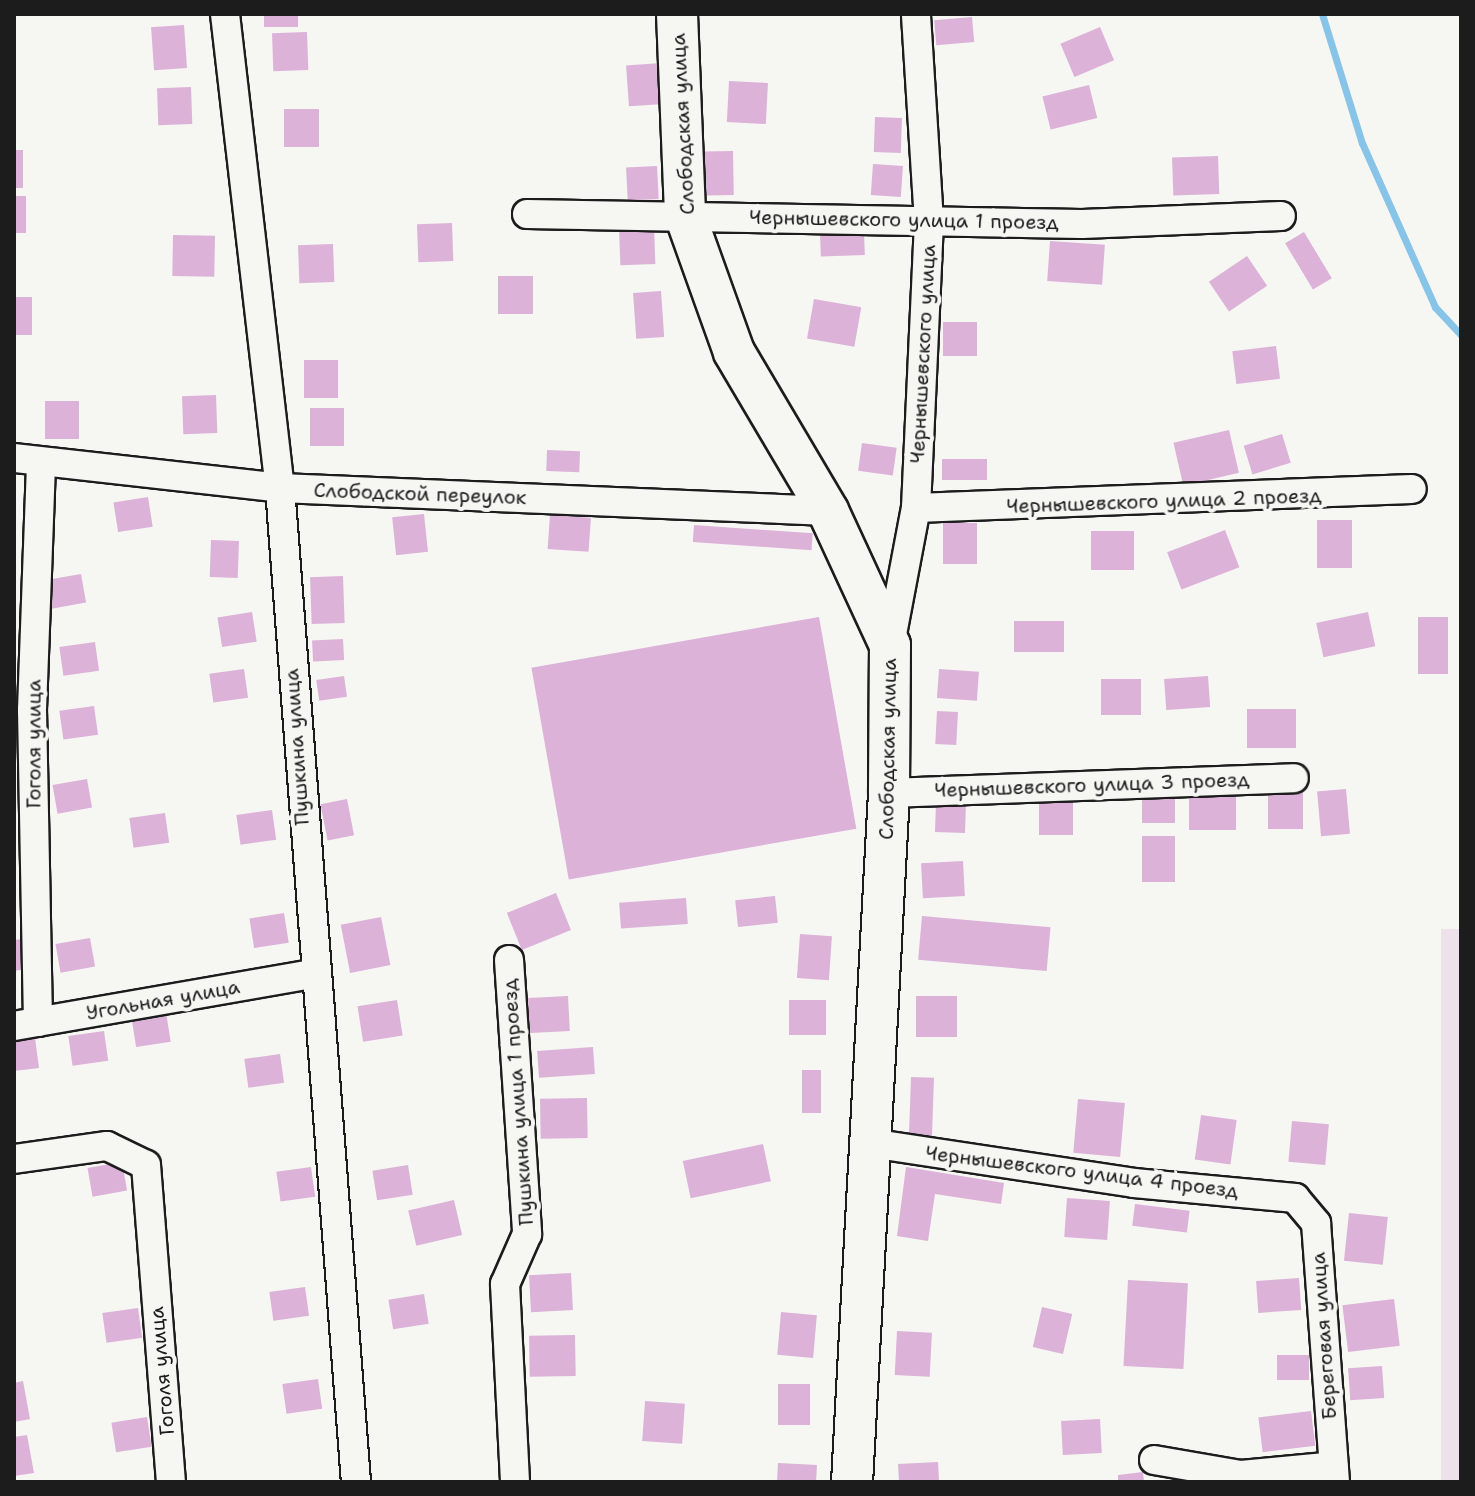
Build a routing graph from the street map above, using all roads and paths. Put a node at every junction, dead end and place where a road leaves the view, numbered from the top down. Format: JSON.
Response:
{"nodes":[{"id":1,"x":225,"y":14,"type":"edge"},
{"id":2,"x":677,"y":14,"type":"edge"},
{"id":3,"x":916,"y":14,"type":"edge"},
{"id":4,"x":527,"y":214,"type":"dead end"},
{"id":5,"x":685,"y":215,"type":"junction"},
{"id":6,"x":1281,"y":216,"type":"dead end"},
{"id":7,"x":929,"y":222,"type":"junction"},
{"id":8,"x":14,"y":458,"type":"edge"},
{"id":9,"x":41,"y":465,"type":"junction"},
{"id":10,"x":280,"y":488,"type":"junction"},
{"id":11,"x":1412,"y":489,"type":"dead end"},
{"id":12,"x":916,"y":508,"type":"junction"},
{"id":13,"x":828,"y":511,"type":"junction"},
{"id":14,"x":890,"y":645,"type":"junction"},
{"id":15,"x":1294,"y":778,"type":"dead end"},
{"id":16,"x":889,"y":793,"type":"junction"},
{"id":17,"x":509,"y":960,"type":"dead end"},
{"id":18,"x":313,"y":974,"type":"junction"},
{"id":19,"x":26,"y":1024,"type":"edge"},
{"id":20,"x":870,"y":1143,"type":"junction"},
{"id":21,"x":14,"y":1159,"type":"edge"},
{"id":22,"x":1295,"y":1198,"type":"joint"},
{"id":23,"x":1154,"y":1460,"type":"dead end"},
{"id":24,"x":1334,"y":1474,"type":"edge"},
{"id":25,"x":507,"y":1481,"type":"edge"},
{"id":26,"x":171,"y":1482,"type":"edge"},
{"id":27,"x":356,"y":1482,"type":"edge"},
{"id":28,"x":852,"y":1482,"type":"edge"}],
"edges":[{"from":1,"to":10,"type":"street","name":"Пушкина улица"},
{"from":2,"to":5,"type":"street","name":"Слободская улица"},
{"from":3,"to":7,"type":"street","name":"Чернышевского улица"},
{"from":4,"to":5,"type":"street","name":"Чернышевского улица 1 проезд"},
{"from":5,"to":7,"type":"street","name":"Чернышевского улица 1 проезд"},
{"from":5,"to":13,"type":"street","name":"Слободская улица"},
{"from":6,"to":7,"type":"street","name":"Чернышевского улица 1 проезд"},
{"from":7,"to":12,"type":"street","name":"Чернышевского улица"},
{"from":8,"to":9,"type":"street","name":"Слободской переулок"},
{"from":9,"to":10,"type":"street","name":"Слободской переулок"},
{"from":9,"to":19,"type":"street","name":"Гоголя улица"},
{"from":10,"to":13,"type":"street","name":"Слободской переулок"},
{"from":10,"to":18,"type":"street","name":"Пушкина улица"},
{"from":11,"to":12,"type":"street","name":"Чернышевского улица 2 проезд"},
{"from":12,"to":14,"type":"street","name":"Чернышевского улица"},
{"from":13,"to":14,"type":"street","name":"Слободская улица"},
{"from":14,"to":16,"type":"street","name":"Слободская улица"},
{"from":15,"to":16,"type":"street","name":"Чернышевского улица 3 проезд"},
{"from":16,"to":20,"type":"street","name":"Слободская улица"},
{"from":17,"to":25,"type":"street","name":"Пушкина улица 1 проезд"},
{"from":18,"to":19,"type":"street","name":"Угольная улица"},
{"from":18,"to":27,"type":"street","name":"Пушкина улица"},
{"from":20,"to":22,"type":"street","name":"Чернышевского улица 4 проезд"},
{"from":20,"to":28,"type":"street","name":"Слободская улица"},
{"from":21,"to":26,"type":"street","name":"Гоголя улица"},
{"from":22,"to":24,"type":"street","name":"Береговая улица"},
{"from":23,"to":24,"type":"street"}]}
